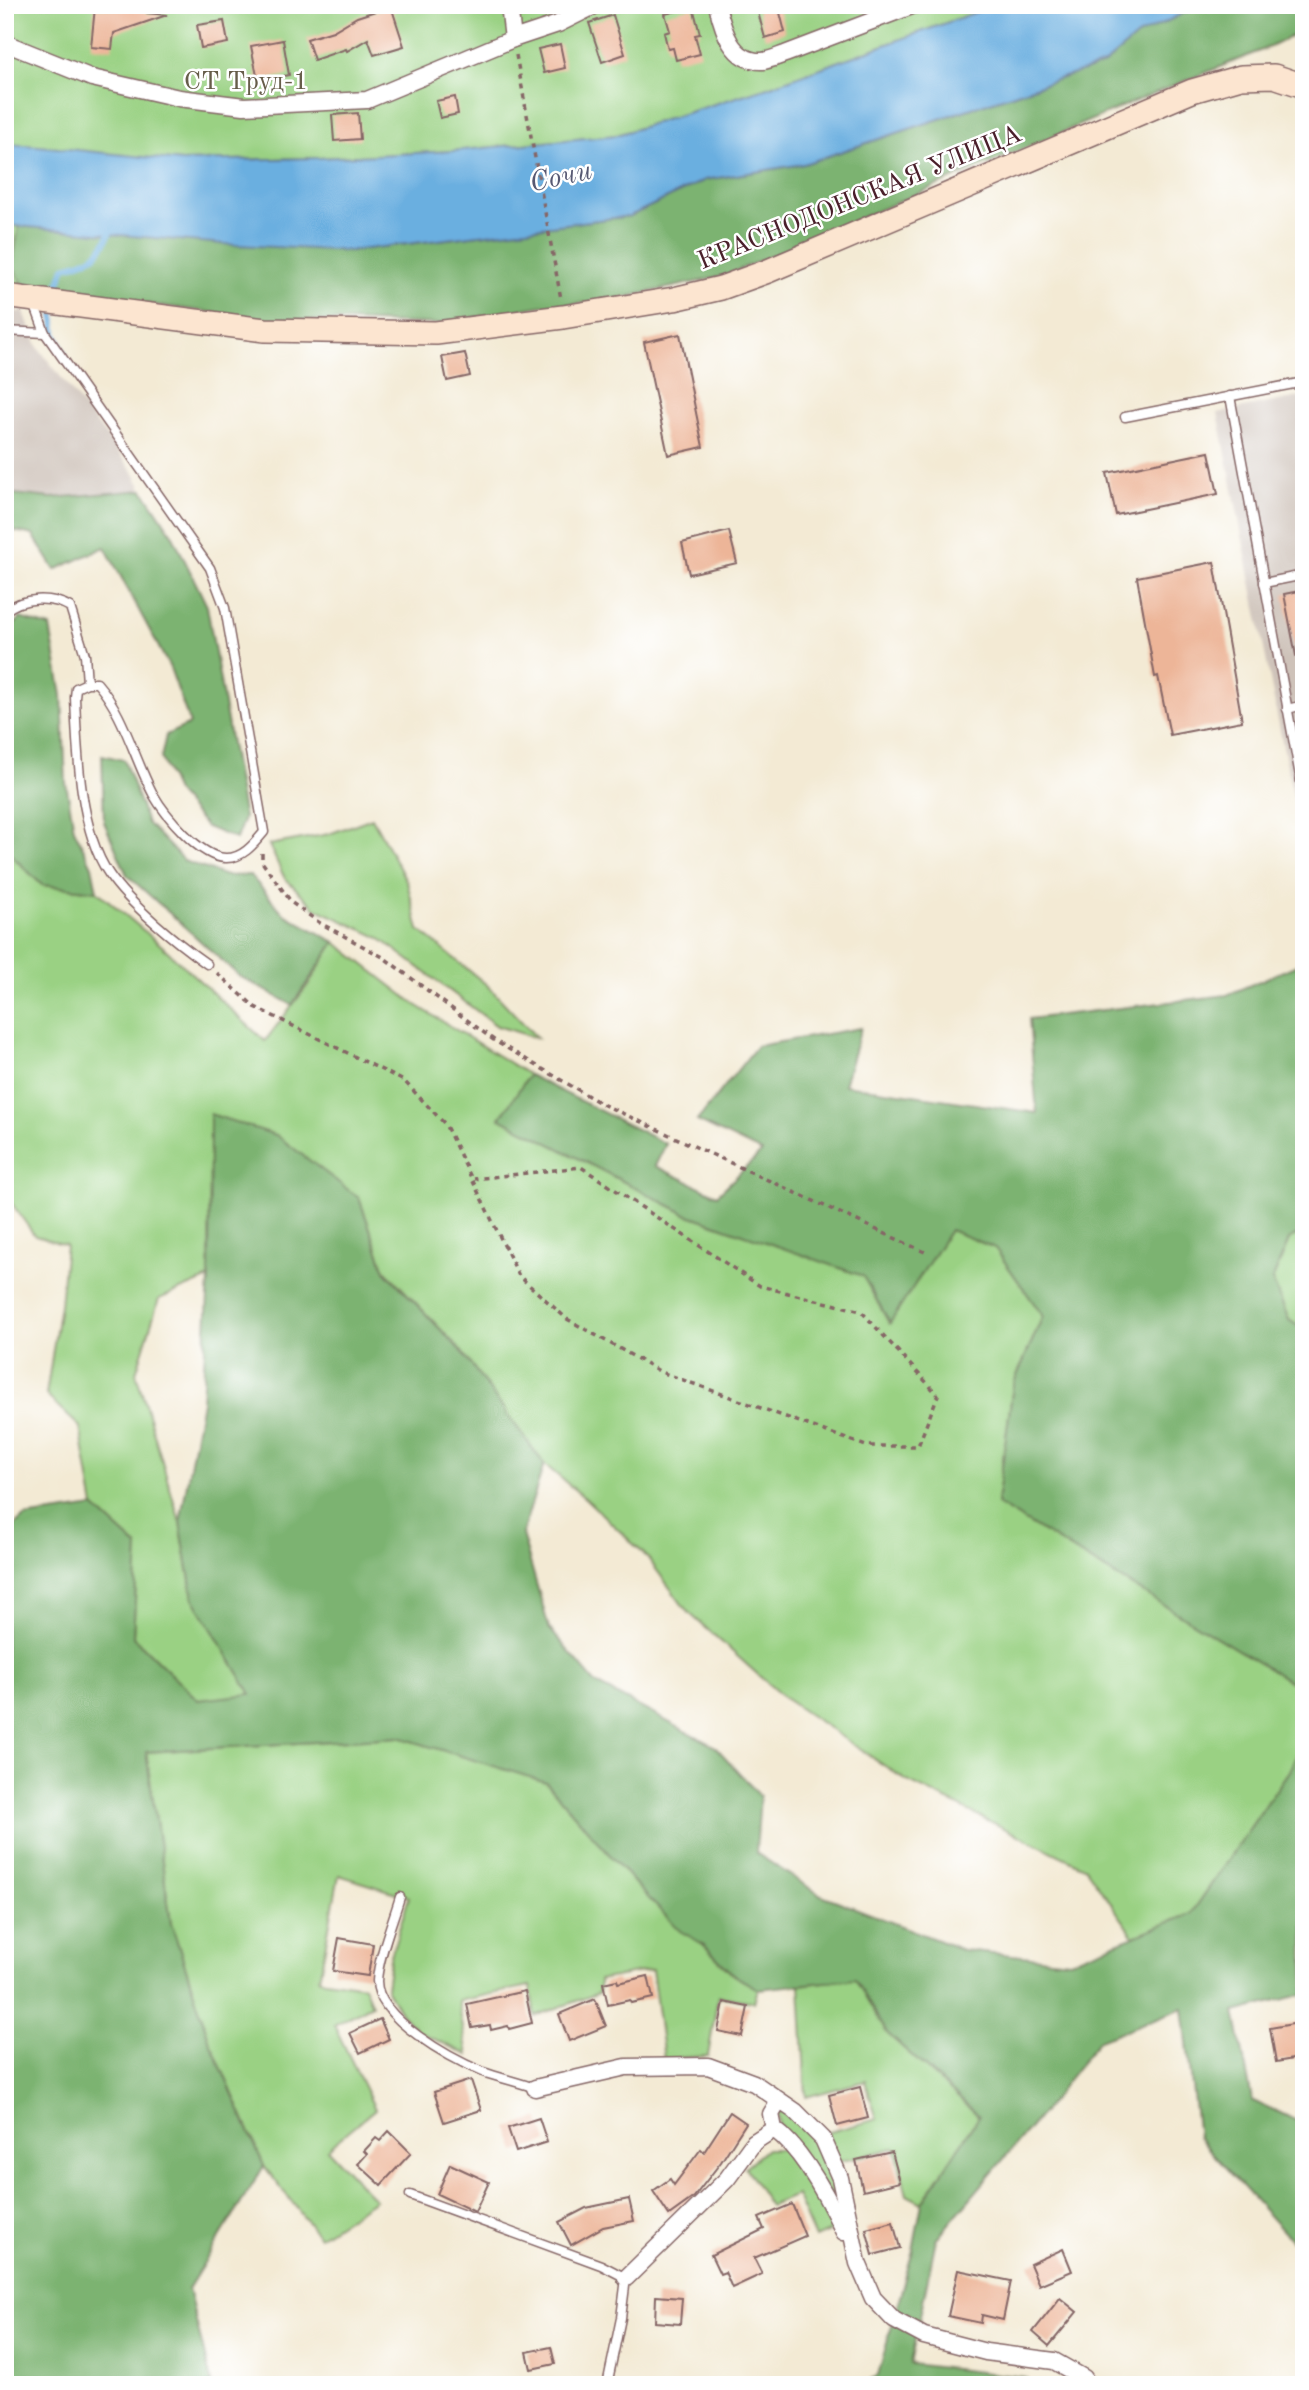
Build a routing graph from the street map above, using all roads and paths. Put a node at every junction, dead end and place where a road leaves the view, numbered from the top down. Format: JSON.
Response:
{"nodes":[{"id":1,"x":509,"y":5,"type":"edge"},
{"id":2,"x":596,"y":5,"type":"edge"},
{"id":3,"x":717,"y":5,"type":"edge"},
{"id":4,"x":914,"y":5,"type":"edge"},
{"id":5,"x":513,"y":39,"type":"junction"},
{"id":6,"x":5,"y":43,"type":"edge"},
{"id":7,"x":1304,"y":86,"type":"edge"},
{"id":8,"x":5,"y":296,"type":"edge"},
{"id":9,"x":33,"y":300,"type":"junction"},
{"id":10,"x":562,"y":305,"type":"dead end"},
{"id":11,"x":5,"y":331,"type":"edge"},
{"id":12,"x":45,"y":332,"type":"junction"},
{"id":13,"x":1304,"y":382,"type":"edge"},
{"id":14,"x":1230,"y":396,"type":"junction"},
{"id":15,"x":1125,"y":416,"type":"dead end"},
{"id":16,"x":1304,"y":575,"type":"edge"},
{"id":17,"x":1264,"y":583,"type":"junction"},
{"id":18,"x":5,"y":611,"type":"edge"},
{"id":19,"x":87,"y":683,"type":"junction"},
{"id":20,"x":1304,"y":705,"type":"edge"},
{"id":21,"x":1287,"y":709,"type":"junction"},
{"id":22,"x":1304,"y":798,"type":"edge"},
{"id":23,"x":264,"y":832,"type":"junction"},
{"id":24,"x":207,"y":964,"type":"joint"},
{"id":25,"x":474,"y":1179,"type":"junction"},
{"id":26,"x":925,"y":1252,"type":"dead end"},
{"id":27,"x":400,"y":1897,"type":"dead end"},
{"id":28,"x":535,"y":2088,"type":"joint"},
{"id":29,"x":779,"y":2101,"type":"junction"},
{"id":30,"x":774,"y":2129,"type":"junction"},
{"id":31,"x":410,"y":2195,"type":"dead end"},
{"id":32,"x":858,"y":2263,"type":"junction"},
{"id":33,"x":626,"y":2278,"type":"junction"},
{"id":34,"x":607,"y":2385,"type":"edge"},
{"id":35,"x":1088,"y":2385,"type":"edge"}],
"edges":[{"from":1,"to":5,"type":"street"},
{"from":2,"to":5,"type":"street"},
{"from":3,"to":4,"type":"street"},
{"from":5,"to":6,"type":"street"},
{"from":5,"to":10,"type":"path"},
{"from":7,"to":9,"type":"street","name":"КРАСНОДОНСКАЯ УЛИЦА"},
{"from":8,"to":9,"type":"street","name":"КРАСНОДОНСКАЯ УЛИЦА"},
{"from":9,"to":12,"type":"lane"},
{"from":11,"to":12,"type":"lane"},
{"from":12,"to":23,"type":"lane"},
{"from":13,"to":14,"type":"lane"},
{"from":14,"to":15,"type":"lane"},
{"from":14,"to":17,"type":"lane"},
{"from":16,"to":17,"type":"lane"},
{"from":17,"to":21,"type":"lane"},
{"from":18,"to":19,"type":"lane"},
{"from":19,"to":23,"type":"lane"},
{"from":19,"to":24,"type":"lane"},
{"from":20,"to":21,"type":"lane"},
{"from":21,"to":22,"type":"lane"},
{"from":23,"to":26,"type":"path"},
{"from":24,"to":25,"type":"path"},
{"from":25,"to":25,"type":"path"},
{"from":27,"to":28,"type":"lane"},
{"from":28,"to":29,"type":"street"},
{"from":29,"to":30,"type":"street"},
{"from":29,"to":32,"type":"street"},
{"from":30,"to":32,"type":"street"},
{"from":30,"to":33,"type":"street"},
{"from":31,"to":33,"type":"lane"},
{"from":32,"to":35,"type":"street"},
{"from":33,"to":34,"type":"lane"}]}
